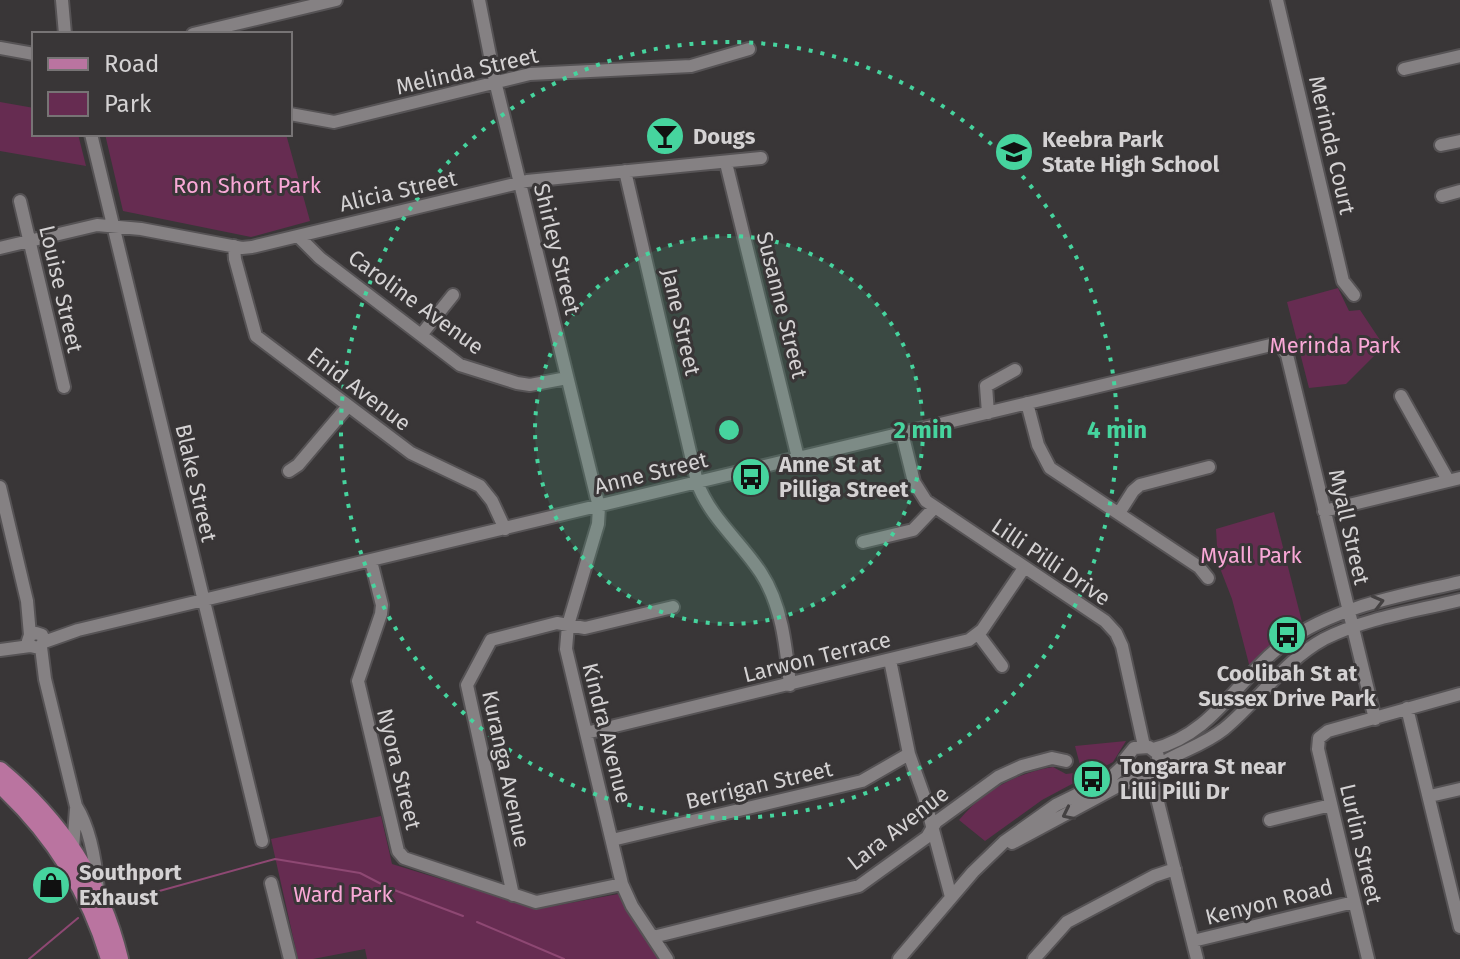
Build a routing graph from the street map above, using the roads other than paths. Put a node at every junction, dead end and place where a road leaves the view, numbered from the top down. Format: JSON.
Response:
{"nodes":[{"id":1,"x":336,"y":0,"type":"edge"},
{"id":2,"x":479,"y":0,"type":"edge"},
{"id":3,"x":1277,"y":0,"type":"edge"},
{"id":4,"x":62,"y":5,"type":"edge"},
{"id":5,"x":67,"y":32,"type":"edge"},
{"id":6,"x":201,"y":32,"type":"edge"},
{"id":7,"x":0,"y":48,"type":"edge"},
{"id":8,"x":749,"y":49,"type":"dead end"},
{"id":9,"x":32,"y":54,"type":"edge"},
{"id":10,"x":1460,"y":56,"type":"edge"},
{"id":11,"x":1404,"y":69,"type":"dead end"},
{"id":12,"x":495,"y":81,"type":"junction"},
{"id":13,"x":292,"y":114,"type":"edge"},
{"id":14,"x":92,"y":136,"type":"edge"},
{"id":15,"x":1460,"y":141,"type":"edge"},
{"id":16,"x":1441,"y":145,"type":"dead end"},
{"id":17,"x":761,"y":158,"type":"dead end"},
{"id":18,"x":726,"y":163,"type":"junction"},
{"id":19,"x":625,"y":171,"type":"junction"},
{"id":20,"x":520,"y":183,"type":"junction"},
{"id":21,"x":1460,"y":191,"type":"edge"},
{"id":22,"x":1442,"y":196,"type":"dead end"},
{"id":23,"x":20,"y":201,"type":"dead end"},
{"id":24,"x":114,"y":225,"type":"junction"},
{"id":25,"x":298,"y":236,"type":"junction"},
{"id":26,"x":29,"y":241,"type":"junction"},
{"id":27,"x":234,"y":246,"type":"junction"},
{"id":28,"x":0,"y":248,"type":"edge"},
{"id":29,"x":453,"y":295,"type":"dead end"},
{"id":30,"x":1354,"y":295,"type":"dead end"},
{"id":31,"x":421,"y":335,"type":"junction"},
{"id":32,"x":1281,"y":346,"type":"joint"},
{"id":33,"x":1015,"y":370,"type":"dead end"},
{"id":34,"x":567,"y":378,"type":"junction"},
{"id":35,"x":64,"y":387,"type":"dead end"},
{"id":36,"x":1401,"y":396,"type":"dead end"},
{"id":37,"x":1027,"y":403,"type":"junction"},
{"id":38,"x":348,"y":406,"type":"junction"},
{"id":39,"x":988,"y":413,"type":"junction"},
{"id":40,"x":902,"y":433,"type":"junction"},
{"id":41,"x":798,"y":458,"type":"junction"},
{"id":42,"x":1209,"y":467,"type":"dead end"},
{"id":43,"x":289,"y":471,"type":"dead end"},
{"id":44,"x":1454,"y":479,"type":"edge"},
{"id":45,"x":697,"y":482,"type":"junction"},
{"id":46,"x":0,"y":487,"type":"edge"},
{"id":47,"x":599,"y":507,"type":"junction"},
{"id":48,"x":934,"y":508,"type":"junction"},
{"id":49,"x":1324,"y":511,"type":"junction"},
{"id":50,"x":1119,"y":513,"type":"junction"},
{"id":51,"x":505,"y":529,"type":"junction"},
{"id":52,"x":863,"y":542,"type":"dead end"},
{"id":53,"x":371,"y":561,"type":"junction"},
{"id":54,"x":1024,"y":568,"type":"junction"},
{"id":55,"x":1208,"y":578,"type":"dead end"},
{"id":56,"x":1460,"y":582,"type":"edge"},
{"id":57,"x":1460,"y":600,"type":"edge"},
{"id":58,"x":204,"y":601,"type":"junction"},
{"id":59,"x":673,"y":607,"type":"dead end"},
{"id":60,"x":1348,"y":610,"type":"junction"},
{"id":61,"x":568,"y":625,"type":"junction"},
{"id":62,"x":1353,"y":628,"type":"junction"},
{"id":63,"x":978,"y":634,"type":"junction"},
{"id":64,"x":36,"y":641,"type":"junction"},
{"id":65,"x":1,"y":650,"type":"edge"},
{"id":66,"x":890,"y":660,"type":"junction"},
{"id":67,"x":1002,"y":666,"type":"dead end"},
{"id":68,"x":790,"y":685,"type":"junction"},
{"id":69,"x":1460,"y":694,"type":"edge"},
{"id":70,"x":1407,"y":708,"type":"junction"},
{"id":71,"x":1375,"y":719,"type":"junction"},
{"id":72,"x":586,"y":733,"type":"junction"},
{"id":73,"x":1148,"y":748,"type":"junction"},
{"id":74,"x":909,"y":754,"type":"junction"},
{"id":75,"x":1066,"y":761,"type":"dead end"},
{"id":76,"x":1125,"y":764,"type":"junction"},
{"id":77,"x":1160,"y":764,"type":"junction"},
{"id":78,"x":0,"y":770,"type":"edge"},
{"id":79,"x":1152,"y":778,"type":"junction"},
{"id":80,"x":1137,"y":780,"type":"junction"},
{"id":81,"x":0,"y":785,"type":"edge"},
{"id":82,"x":1460,"y":789,"type":"edge"},
{"id":83,"x":1430,"y":796,"type":"junction"},
{"id":84,"x":1331,"y":805,"type":"junction"},
{"id":85,"x":76,"y":806,"type":"junction"},
{"id":86,"x":1270,"y":820,"type":"dead end"},
{"id":87,"x":932,"y":828,"type":"junction"},
{"id":88,"x":88,"y":837,"type":"junction"},
{"id":89,"x":612,"y":840,"type":"junction"},
{"id":90,"x":262,"y":841,"type":"dead end"},
{"id":91,"x":998,"y":849,"type":"junction"},
{"id":92,"x":68,"y":852,"type":"junction"},
{"id":93,"x":1175,"y":869,"type":"junction"},
{"id":94,"x":1455,"y":881,"type":"edge"},
{"id":95,"x":271,"y":883,"type":"dead end"},
{"id":96,"x":622,"y":884,"type":"junction"},
{"id":97,"x":513,"y":895,"type":"junction"},
{"id":98,"x":92,"y":896,"type":"junction"},
{"id":99,"x":951,"y":897,"type":"junction"},
{"id":100,"x":1354,"y":902,"type":"junction"},
{"id":101,"x":1460,"y":927,"type":"edge"},
{"id":102,"x":653,"y":937,"type":"junction"},
{"id":103,"x":1193,"y":941,"type":"junction"},
{"id":104,"x":109,"y":959,"type":"edge"},
{"id":105,"x":120,"y":959,"type":"edge"},
{"id":106,"x":290,"y":959,"type":"edge"},
{"id":107,"x":667,"y":959,"type":"edge"},
{"id":108,"x":899,"y":959,"type":"edge"},
{"id":109,"x":1034,"y":959,"type":"edge"},
{"id":110,"x":1197,"y":959,"type":"edge"},
{"id":111,"x":1368,"y":959,"type":"edge"}],
"edges":[{"from":1,"to":6,"type":"street"},
{"from":2,"to":12,"type":"street","name":"Shirley Street"},
{"from":3,"to":30,"type":"street","name":"Merinda Court"},
{"from":4,"to":5,"type":"street"},
{"from":7,"to":9,"type":"street"},
{"from":8,"to":12,"type":"street","name":"Melinda Street"},
{"from":10,"to":11,"type":"street"},
{"from":12,"to":13,"type":"street","name":"Melinda Street"},
{"from":12,"to":20,"type":"street","name":"Shirley Street"},
{"from":14,"to":24,"type":"street","name":"Blake Street"},
{"from":15,"to":16,"type":"street"},
{"from":17,"to":18,"type":"street","name":"Alicia Street"},
{"from":18,"to":19,"type":"street","name":"Alicia Street"},
{"from":18,"to":41,"type":"street","name":"Susanne Street"},
{"from":19,"to":20,"type":"street","name":"Alicia Street"},
{"from":19,"to":45,"type":"street","name":"Jane Street"},
{"from":20,"to":25,"type":"street","name":"Alicia Street"},
{"from":20,"to":34,"type":"street","name":"Shirley Street"},
{"from":21,"to":22,"type":"street"},
{"from":23,"to":26,"type":"street","name":"Louise Street"},
{"from":24,"to":26,"type":"street","name":"Alicia Street"},
{"from":24,"to":27,"type":"street","name":"Alicia Street"},
{"from":24,"to":58,"type":"street","name":"Blake Street"},
{"from":25,"to":27,"type":"street","name":"Alicia Street"},
{"from":25,"to":31,"type":"street","name":"Caroline Avenue"},
{"from":26,"to":28,"type":"street","name":"Alicia Street"},
{"from":26,"to":35,"type":"street","name":"Louise Street"},
{"from":27,"to":38,"type":"street","name":"Enid Avenue"},
{"from":29,"to":31,"type":"street"},
{"from":31,"to":34,"type":"street","name":"Caroline Avenue"},
{"from":32,"to":37,"type":"street","name":"Anne Street"},
{"from":32,"to":49,"type":"street","name":"Myall Street"},
{"from":33,"to":39,"type":"street"},
{"from":34,"to":47,"type":"street","name":"Shirley Street"},
{"from":36,"to":44,"type":"street"},
{"from":37,"to":39,"type":"street","name":"Anne Street"},
{"from":37,"to":50,"type":"street"},
{"from":38,"to":43,"type":"street"},
{"from":38,"to":51,"type":"street","name":"Enid Avenue"},
{"from":39,"to":40,"type":"street","name":"Anne Street"},
{"from":40,"to":41,"type":"street","name":"Anne Street"},
{"from":40,"to":48,"type":"street","name":"Lilli Pilli Drive"},
{"from":41,"to":45,"type":"street","name":"Anne Street"},
{"from":42,"to":50,"type":"street"},
{"from":44,"to":49,"type":"street"},
{"from":45,"to":47,"type":"street","name":"Anne Street"},
{"from":45,"to":68,"type":"street","name":"Jane Street"},
{"from":46,"to":64,"type":"street"},
{"from":47,"to":51,"type":"street","name":"Anne Street"},
{"from":47,"to":61,"type":"street","name":"Kindra Avenue"},
{"from":48,"to":52,"type":"street"},
{"from":48,"to":54,"type":"street","name":"Lilli Pilli Drive"},
{"from":49,"to":60,"type":"street","name":"Myall Street"},
{"from":50,"to":55,"type":"street"},
{"from":51,"to":53,"type":"street","name":"Anne Street"},
{"from":53,"to":58,"type":"street","name":"Anne Street"},
{"from":53,"to":97,"type":"street","name":"Nyora Street"},
{"from":54,"to":63,"type":"street"},
{"from":54,"to":73,"type":"street","name":"Lilli Pilli Drive"},
{"from":60,"to":56,"type":"street","one_way":true},
{"from":57,"to":62,"type":"street"},
{"from":58,"to":64,"type":"street","name":"Anne Street"},
{"from":58,"to":90,"type":"street","name":"Blake Street"},
{"from":59,"to":61,"type":"street"},
{"from":60,"to":62,"type":"street","name":"Myall Street"},
{"from":60,"to":73,"type":"street"},
{"from":61,"to":72,"type":"street","name":"Kindra Avenue"},
{"from":61,"to":97,"type":"street","name":"Kuranga Avenue"},
{"from":62,"to":71,"type":"street","name":"Myall Street"},
{"from":62,"to":77,"type":"street"},
{"from":63,"to":66,"type":"street","name":"Larwon Terrace"},
{"from":63,"to":67,"type":"street"},
{"from":64,"to":65,"type":"street","name":"Anne Street"},
{"from":64,"to":85,"type":"street"},
{"from":66,"to":68,"type":"street","name":"Larwon Terrace"},
{"from":66,"to":74,"type":"street"},
{"from":68,"to":72,"type":"street","name":"Larwon Terrace"},
{"from":69,"to":70,"type":"street"},
{"from":70,"to":71,"type":"street"},
{"from":70,"to":83,"type":"street"},
{"from":71,"to":84,"type":"street","name":"Lurlin Street"},
{"from":72,"to":89,"type":"street","name":"Kindra Avenue"},
{"from":73,"to":76,"type":"street"},
{"from":73,"to":77,"type":"street"},
{"from":74,"to":87,"type":"street"},
{"from":74,"to":89,"type":"street","name":"Berrigan Street"},
{"from":75,"to":87,"type":"street","name":"Lara Avenue"},
{"from":76,"to":80,"type":"street"},
{"from":76,"to":91,"type":"street"},
{"from":77,"to":79,"type":"street"},
{"from":78,"to":92,"type":"main road"},
{"from":79,"to":80,"type":"street"},
{"from":79,"to":93,"type":"street"},
{"from":80,"to":91,"type":"street","one_way":true},
{"from":81,"to":92,"type":"main road"},
{"from":82,"to":83,"type":"street"},
{"from":83,"to":94,"type":"street"},
{"from":84,"to":86,"type":"street"},
{"from":84,"to":100,"type":"street","name":"Lurlin Street"},
{"from":85,"to":88,"type":"street"},
{"from":85,"to":92,"type":"street"},
{"from":87,"to":99,"type":"street"},
{"from":87,"to":102,"type":"street","name":"Lara Avenue"},
{"from":88,"to":92,"type":"street"},
{"from":88,"to":98,"type":"street"},
{"from":89,"to":96,"type":"street","name":"Kindra Avenue"},
{"from":91,"to":99,"type":"street"},
{"from":92,"to":98,"type":"main road"},
{"from":93,"to":103,"type":"street"},
{"from":93,"to":109,"type":"street"},
{"from":94,"to":101,"type":"street"},
{"from":95,"to":106,"type":"street"},
{"from":96,"to":97,"type":"street","name":"Nyora Street"},
{"from":96,"to":102,"type":"street","name":"Kindra Avenue"},
{"from":98,"to":104,"type":"main road"},
{"from":98,"to":105,"type":"main road"},
{"from":99,"to":108,"type":"street"},
{"from":100,"to":103,"type":"street","name":"Kenyon Road"},
{"from":100,"to":111,"type":"street","name":"Lurlin Street"},
{"from":102,"to":107,"type":"street","name":"Kindra Avenue"},
{"from":103,"to":110,"type":"street"}]}
